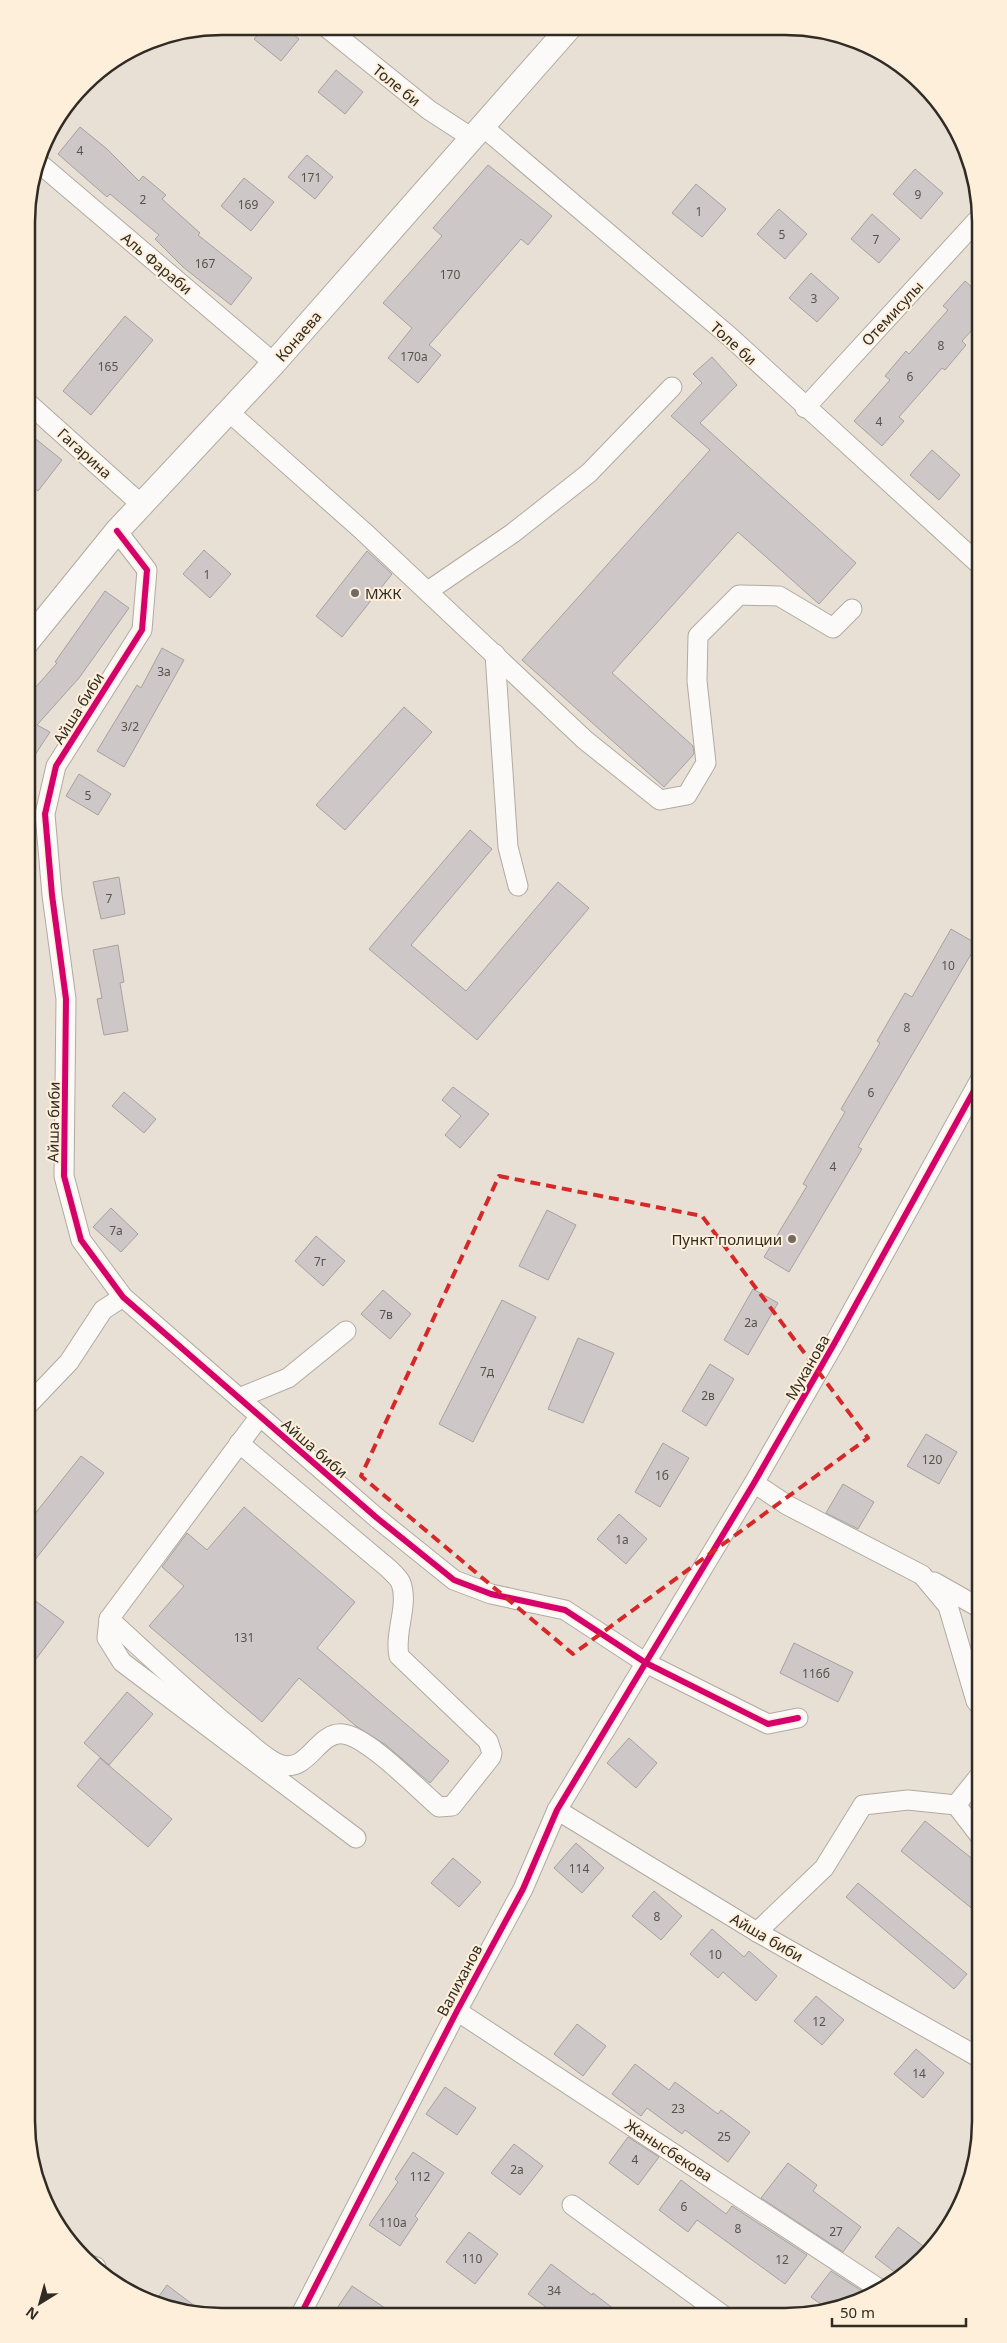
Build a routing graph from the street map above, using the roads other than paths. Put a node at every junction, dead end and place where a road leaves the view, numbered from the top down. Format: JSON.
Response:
{"nodes":[{"id":1,"x":336,"y":35,"type":"edge"},
{"id":2,"x":563,"y":35,"type":"edge"},
{"id":3,"x":477,"y":132,"type":"junction"},
{"id":4,"x":43,"y":167,"type":"edge"},
{"id":5,"x":972,"y":226,"type":"edge"},
{"id":6,"x":274,"y":363,"type":"junction"},
{"id":7,"x":672,"y":388,"type":"dead end"},
{"id":8,"x":805,"y":408,"type":"junction"},
{"id":9,"x":35,"y":409,"type":"edge"},
{"id":10,"x":229,"y":412,"type":"junction"},
{"id":11,"x":142,"y":506,"type":"junction"},
{"id":12,"x":117,"y":531,"type":"junction"},
{"id":13,"x":972,"y":558,"type":"edge"},
{"id":14,"x":428,"y":591,"type":"junction"},
{"id":15,"x":852,"y":609,"type":"dead end"},
{"id":16,"x":35,"y":632,"type":"edge"},
{"id":17,"x":495,"y":654,"type":"junction"},
{"id":18,"x":518,"y":886,"type":"dead end"},
{"id":19,"x":972,"y":1095,"type":"edge"},
{"id":20,"x":124,"y":1297,"type":"junction"},
{"id":21,"x":346,"y":1331,"type":"dead end"},
{"id":22,"x":35,"y":1398,"type":"edge"},
{"id":23,"x":239,"y":1398,"type":"junction"},
{"id":24,"x":260,"y":1416,"type":"junction"},
{"id":25,"x":239,"y":1443,"type":"junction"},
{"id":26,"x":754,"y":1483,"type":"junction"},
{"id":27,"x":922,"y":1575,"type":"junction"},
{"id":28,"x":972,"y":1603,"type":"edge"},
{"id":29,"x":109,"y":1619,"type":"junction"},
{"id":30,"x":646,"y":1663,"type":"junction"},
{"id":31,"x":972,"y":1687,"type":"edge"},
{"id":32,"x":798,"y":1718,"type":"dead end"},
{"id":33,"x":972,"y":1785,"type":"edge"},
{"id":34,"x":956,"y":1805,"type":"junction"},
{"id":35,"x":557,"y":1810,"type":"junction"},
{"id":36,"x":972,"y":1826,"type":"edge"},
{"id":37,"x":356,"y":1838,"type":"dead end"},
{"id":38,"x":757,"y":1932,"type":"junction"},
{"id":39,"x":456,"y":2011,"type":"junction"},
{"id":40,"x":972,"y":2053,"type":"edge"},
{"id":41,"x":572,"y":2205,"type":"dead end"},
{"id":42,"x":874,"y":2285,"type":"edge"},
{"id":43,"x":304,"y":2308,"type":"edge"},
{"id":44,"x":713,"y":2308,"type":"edge"}],
"edges":[{"from":1,"to":3,"type":"street","name":"Толе би"},
{"from":2,"to":3,"type":"main road","name":"Конаева"},
{"from":3,"to":6,"type":"main road","name":"Конаева"},
{"from":3,"to":8,"type":"street","name":"Толе би"},
{"from":4,"to":6,"type":"street","name":"Аль Фараби"},
{"from":5,"to":8,"type":"street","name":"Отемисулы"},
{"from":6,"to":10,"type":"main road","name":"Конаева"},
{"from":7,"to":14,"type":"street"},
{"from":8,"to":13,"type":"street","name":"Толе би"},
{"from":9,"to":11,"type":"street","name":"Гагарина"},
{"from":10,"to":11,"type":"main road","name":"Конаева"},
{"from":10,"to":14,"type":"street"},
{"from":11,"to":12,"type":"main road","name":"Конаева"},
{"from":12,"to":16,"type":"main road","name":"Конаева"},
{"from":12,"to":20,"type":"street","name":"Айша биби"},
{"from":14,"to":17,"type":"street"},
{"from":15,"to":17,"type":"street"},
{"from":17,"to":18,"type":"street"},
{"from":19,"to":26,"type":"street","name":"Муканова"},
{"from":20,"to":22,"type":"street"},
{"from":20,"to":23,"type":"street","name":"Айша биби"},
{"from":21,"to":23,"type":"street"},
{"from":23,"to":24,"type":"street","name":"Айша биби"},
{"from":24,"to":25,"type":"street"},
{"from":24,"to":30,"type":"street","name":"Айша биби"},
{"from":25,"to":29,"type":"street"},
{"from":25,"to":29,"type":"street"},
{"from":26,"to":27,"type":"street"},
{"from":26,"to":30,"type":"street","name":"Муканова"},
{"from":27,"to":28,"type":"street"},
{"from":27,"to":31,"type":"street"},
{"from":29,"to":37,"type":"street"},
{"from":30,"to":32,"type":"street","name":"Айша биби"},
{"from":30,"to":35,"type":"street","name":"Валиханов"},
{"from":33,"to":34,"type":"street"},
{"from":34,"to":36,"type":"street"},
{"from":34,"to":38,"type":"street"},
{"from":35,"to":38,"type":"street","name":"Айша биби"},
{"from":35,"to":39,"type":"street","name":"Валиханов"},
{"from":38,"to":40,"type":"street","name":"Айша биби"},
{"from":39,"to":42,"type":"street","name":"Жанысбекова"},
{"from":39,"to":43,"type":"street","name":"Валиханов"},
{"from":41,"to":44,"type":"street"}]}
